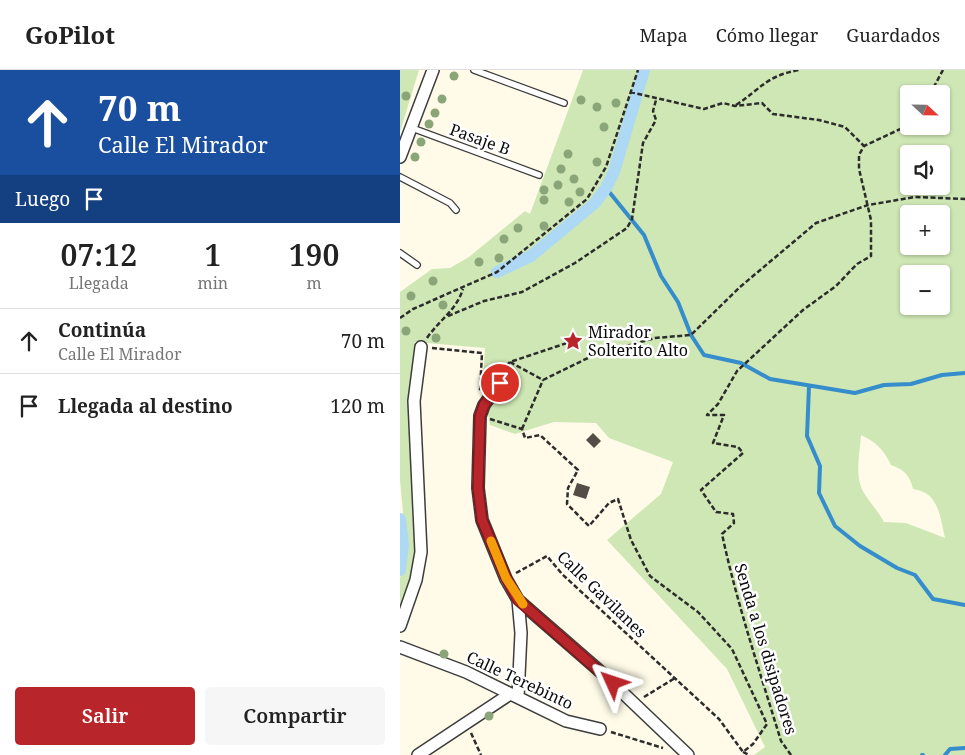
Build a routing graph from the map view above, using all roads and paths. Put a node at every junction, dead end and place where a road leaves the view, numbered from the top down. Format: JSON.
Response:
{"nodes":[{"id":1,"x":433,"y":70,"type":"edge"},
{"id":2,"x":474,"y":70,"type":"edge"},
{"id":3,"x":638,"y":70,"type":"edge"},
{"id":4,"x":799,"y":70,"type":"edge"},
{"id":5,"x":943,"y":70,"type":"edge"},
{"id":6,"x":935,"y":85,"type":"edge"},
{"id":7,"x":630,"y":92,"type":"junction"},
{"id":8,"x":656,"y":100,"type":"junction"},
{"id":9,"x":564,"y":103,"type":"dead end"},
{"id":10,"x":735,"y":106,"type":"junction"},
{"id":11,"x":412,"y":128,"type":"junction"},
{"id":12,"x":900,"y":129,"type":"edge"},
{"id":13,"x":864,"y":146,"type":"junction"},
{"id":14,"x":400,"y":157,"type":"edge"},
{"id":15,"x":539,"y":175,"type":"dead end"},
{"id":16,"x":400,"y":177,"type":"edge"},
{"id":17,"x":965,"y":199,"type":"edge"},
{"id":18,"x":868,"y":205,"type":"junction"},
{"id":19,"x":456,"y":210,"type":"dead end"},
{"id":20,"x":400,"y":253,"type":"edge"},
{"id":21,"x":417,"y":264,"type":"dead end"},
{"id":22,"x":463,"y":288,"type":"junction"},
{"id":23,"x":448,"y":316,"type":"junction"},
{"id":24,"x":400,"y":318,"type":"edge"},
{"id":25,"x":573,"y":341,"type":"dead end"},
{"id":26,"x":421,"y":347,"type":"junction"},
{"id":27,"x":510,"y":362,"type":"junction"},
{"id":28,"x":543,"y":380,"type":"junction"},
{"id":29,"x":500,"y":383,"type":"joint"},
{"id":30,"x":479,"y":387,"type":"dead end"},
{"id":31,"x":480,"y":416,"type":"junction"},
{"id":32,"x":522,"y":429,"type":"junction"},
{"id":33,"x":506,"y":578,"type":"junction"},
{"id":34,"x":518,"y":600,"type":"junction"},
{"id":35,"x":400,"y":626,"type":"edge"},
{"id":36,"x":400,"y":647,"type":"edge"},
{"id":37,"x":675,"y":678,"type":"junction"},
{"id":38,"x":514,"y":695,"type":"junction"},
{"id":39,"x":634,"y":703,"type":"junction"},
{"id":40,"x":466,"y":723,"type":"junction"},
{"id":41,"x":600,"y":728,"type":"joint"},
{"id":42,"x":743,"y":752,"type":"junction"},
{"id":43,"x":687,"y":754,"type":"edge"},
{"id":44,"x":418,"y":755,"type":"edge"},
{"id":45,"x":481,"y":755,"type":"edge"},
{"id":46,"x":749,"y":755,"type":"edge"},
{"id":47,"x":791,"y":755,"type":"edge"}],
"edges":[{"from":1,"to":11,"type":"street"},
{"from":2,"to":9,"type":"lane"},
{"from":3,"to":7,"type":"path"},
{"from":4,"to":10,"type":"path"},
{"from":5,"to":6,"type":"path"},
{"from":7,"to":8,"type":"path"},
{"from":7,"to":22,"type":"path"},
{"from":8,"to":10,"type":"path"},
{"from":8,"to":23,"type":"path"},
{"from":10,"to":13,"type":"path"},
{"from":11,"to":14,"type":"street"},
{"from":11,"to":15,"type":"lane","name":"Pasaje B"},
{"from":12,"to":13,"type":"path"},
{"from":13,"to":18,"type":"path"},
{"from":16,"to":19,"type":"lane"},
{"from":17,"to":18,"type":"path"},
{"from":18,"to":28,"type":"path"},
{"from":18,"to":47,"type":"path","name":"Senda a los disipadores"},
{"from":20,"to":21,"type":"lane"},
{"from":22,"to":23,"type":"path"},
{"from":22,"to":24,"type":"path"},
{"from":23,"to":26,"type":"path"},
{"from":25,"to":27,"type":"path"},
{"from":26,"to":30,"type":"path"},
{"from":26,"to":35,"type":"street"},
{"from":27,"to":28,"type":"path"},
{"from":27,"to":29,"type":"path"},
{"from":28,"to":32,"type":"path"},
{"from":29,"to":31,"type":"street"},
{"from":31,"to":32,"type":"path"},
{"from":31,"to":33,"type":"street"},
{"from":32,"to":42,"type":"path"},
{"from":33,"to":34,"type":"street"},
{"from":33,"to":37,"type":"path","name":"Calle Gavilanes"},
{"from":34,"to":38,"type":"street"},
{"from":34,"to":39,"type":"street"},
{"from":36,"to":38,"type":"street","name":"Calle Terebinto"},
{"from":37,"to":39,"type":"path"},
{"from":37,"to":42,"type":"path","name":"Calle Gavilanes"},
{"from":38,"to":40,"type":"street"},
{"from":38,"to":41,"type":"street","name":"Calle Terebinto"},
{"from":39,"to":43,"type":"street"},
{"from":40,"to":44,"type":"street"},
{"from":40,"to":45,"type":"path"},
{"from":41,"to":43,"type":"path"},
{"from":42,"to":46,"type":"path"}]}
